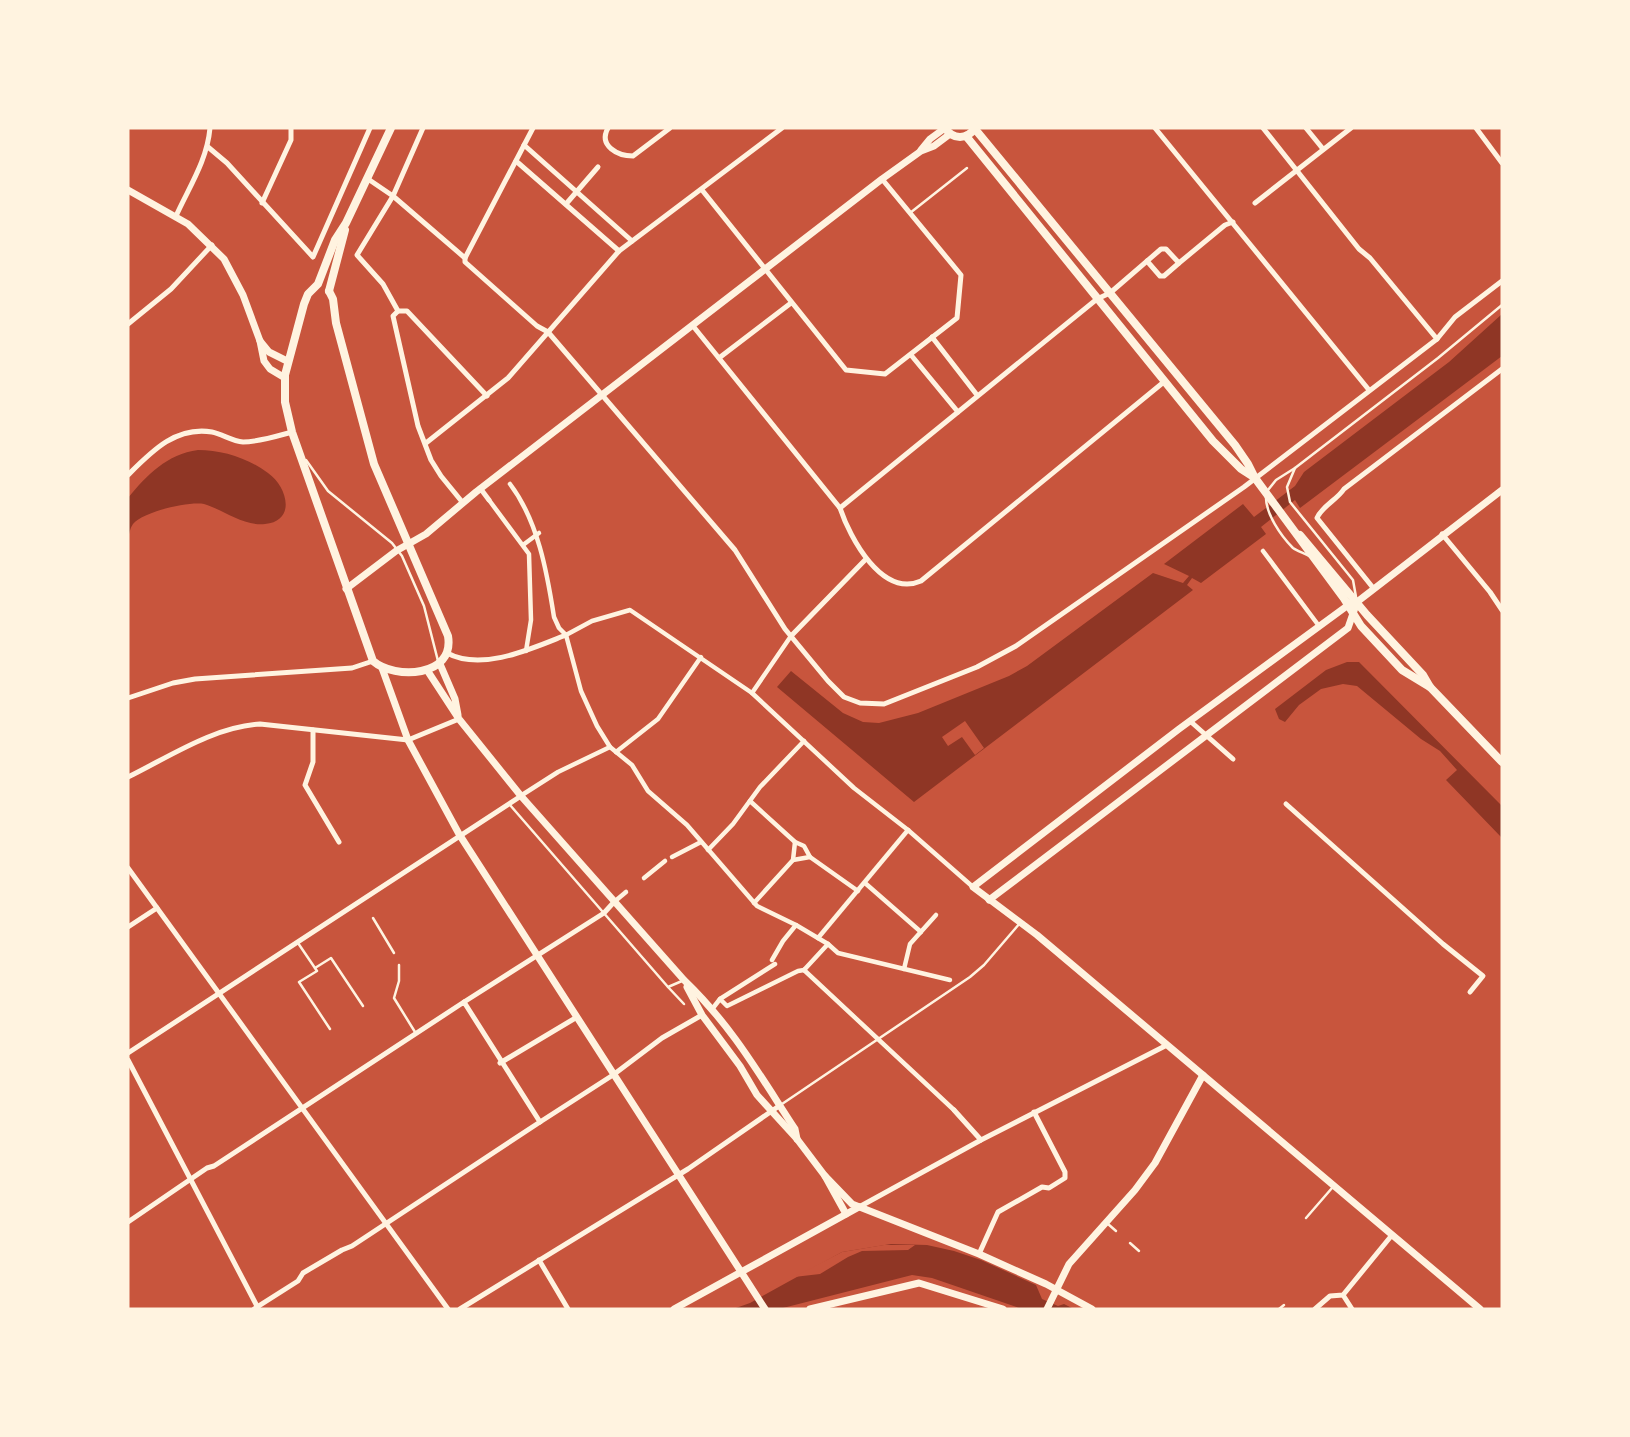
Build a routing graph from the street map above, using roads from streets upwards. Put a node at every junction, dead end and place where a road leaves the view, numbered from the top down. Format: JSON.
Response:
{"nodes":[{"id":1,"x":210,"y":128,"type":"edge"},
{"id":2,"x":291,"y":128,"type":"edge"},
{"id":3,"x":370,"y":128,"type":"edge"},
{"id":4,"x":391,"y":128,"type":"edge"},
{"id":5,"x":424,"y":128,"type":"edge"},
{"id":6,"x":533,"y":128,"type":"edge"},
{"id":7,"x":608,"y":128,"type":"edge"},
{"id":8,"x":670,"y":128,"type":"edge"},
{"id":9,"x":782,"y":128,"type":"edge"},
{"id":10,"x":975,"y":128,"type":"edge"},
{"id":11,"x":1155,"y":128,"type":"edge"},
{"id":12,"x":1263,"y":128,"type":"edge"},
{"id":13,"x":1306,"y":128,"type":"edge"},
{"id":14,"x":1351,"y":128,"type":"edge"},
{"id":15,"x":1476,"y":128,"type":"edge"},
{"id":16,"x":947,"y":130,"type":"edge"},
{"id":17,"x":966,"y":136,"type":"junction"},
{"id":18,"x":524,"y":145,"type":"junction"},
{"id":19,"x":208,"y":147,"type":"junction"},
{"id":20,"x":1323,"y":149,"type":"junction"},
{"id":21,"x":516,"y":161,"type":"junction"},
{"id":22,"x":1502,"y":163,"type":"edge"},
{"id":23,"x":598,"y":167,"type":"dead end"},
{"id":24,"x":1298,"y":169,"type":"junction"},
{"id":25,"x":368,"y":179,"type":"junction"},
{"id":26,"x":882,"y":179,"type":"junction"},
{"id":27,"x":128,"y":190,"type":"edge"},
{"id":28,"x":702,"y":190,"type":"junction"},
{"id":29,"x":577,"y":191,"type":"junction"},
{"id":30,"x":393,"y":196,"type":"junction"},
{"id":31,"x":262,"y":203,"type":"junction"},
{"id":32,"x":1255,"y":203,"type":"dead end"},
{"id":33,"x":566,"y":204,"type":"junction"},
{"id":34,"x":176,"y":216,"type":"junction"},
{"id":35,"x":1233,"y":222,"type":"junction"},
{"id":36,"x":346,"y":223,"type":"junction"},
{"id":37,"x":632,"y":241,"type":"junction"},
{"id":38,"x":212,"y":245,"type":"junction"},
{"id":39,"x":619,"y":251,"type":"junction"},
{"id":40,"x":465,"y":258,"type":"junction"},
{"id":41,"x":1147,"y":261,"type":"junction"},
{"id":42,"x":1179,"y":263,"type":"junction"},
{"id":43,"x":766,"y":270,"type":"junction"},
{"id":44,"x":1502,"y":281,"type":"edge"},
{"id":45,"x":314,"y":289,"type":"junction"},
{"id":46,"x":329,"y":291,"type":"junction"},
{"id":47,"x":1110,"y":293,"type":"junction"},
{"id":48,"x":1097,"y":299,"type":"junction"},
{"id":49,"x":791,"y":303,"type":"junction"},
{"id":50,"x":398,"y":310,"type":"junction"},
{"id":51,"x":128,"y":324,"type":"edge"},
{"id":52,"x":693,"y":326,"type":"junction"},
{"id":53,"x":548,"y":332,"type":"junction"},
{"id":54,"x":932,"y":337,"type":"junction"},
{"id":55,"x":1437,"y":339,"type":"junction"},
{"id":56,"x":260,"y":341,"type":"junction"},
{"id":57,"x":911,"y":355,"type":"junction"},
{"id":58,"x":719,"y":358,"type":"junction"},
{"id":59,"x":287,"y":361,"type":"junction"},
{"id":60,"x":1502,"y":369,"type":"edge"},
{"id":61,"x":285,"y":378,"type":"junction"},
{"id":62,"x":1165,"y":381,"type":"junction"},
{"id":63,"x":1369,"y":390,"type":"junction"},
{"id":64,"x":602,"y":395,"type":"junction"},
{"id":65,"x":487,"y":396,"type":"junction"},
{"id":66,"x":977,"y":396,"type":"junction"},
{"id":67,"x":958,"y":412,"type":"junction"},
{"id":68,"x":292,"y":432,"type":"junction"},
{"id":69,"x":426,"y":443,"type":"junction"},
{"id":70,"x":128,"y":475,"type":"edge"},
{"id":71,"x":1255,"y":478,"type":"junction"},
{"id":72,"x":510,"y":484,"type":"dead end"},
{"id":73,"x":1502,"y":490,"type":"edge"},
{"id":74,"x":485,"y":494,"type":"junction"},
{"id":75,"x":463,"y":503,"type":"junction"},
{"id":76,"x":840,"y":508,"type":"junction"},
{"id":77,"x":1293,"y":529,"type":"junction"},
{"id":78,"x":537,"y":534,"type":"junction"},
{"id":79,"x":1442,"y":534,"type":"junction"},
{"id":80,"x":408,"y":544,"type":"junction"},
{"id":81,"x":523,"y":545,"type":"junction"},
{"id":82,"x":1263,"y":551,"type":"dead end"},
{"id":83,"x":866,"y":559,"type":"junction"},
{"id":84,"x":346,"y":589,"type":"junction"},
{"id":85,"x":1374,"y":589,"type":"junction"},
{"id":86,"x":1357,"y":602,"type":"junction"},
{"id":87,"x":1347,"y":604,"type":"junction"},
{"id":88,"x":1502,"y":610,"type":"edge"},
{"id":89,"x":1353,"y":614,"type":"junction"},
{"id":90,"x":1318,"y":626,"type":"junction"},
{"id":91,"x":566,"y":635,"type":"junction"},
{"id":92,"x":792,"y":635,"type":"junction"},
{"id":93,"x":525,"y":651,"type":"junction"},
{"id":94,"x":447,"y":653,"type":"junction"},
{"id":95,"x":701,"y":657,"type":"junction"},
{"id":96,"x":373,"y":661,"type":"junction"},
{"id":97,"x":440,"y":664,"type":"junction"},
{"id":98,"x":382,"y":668,"type":"junction"},
{"id":99,"x":427,"y":670,"type":"junction"},
{"id":100,"x":1430,"y":687,"type":"junction"},
{"id":101,"x":752,"y":693,"type":"junction"},
{"id":102,"x":128,"y":698,"type":"edge"},
{"id":103,"x":459,"y":719,"type":"junction"},
{"id":104,"x":1190,"y":721,"type":"junction"},
{"id":105,"x":313,"y":730,"type":"junction"},
{"id":106,"x":1206,"y":735,"type":"junction"},
{"id":107,"x":408,"y":740,"type":"junction"},
{"id":108,"x":804,"y":741,"type":"junction"},
{"id":109,"x":610,"y":747,"type":"junction"},
{"id":110,"x":616,"y":752,"type":"junction"},
{"id":111,"x":1233,"y":759,"type":"dead end"},
{"id":112,"x":1502,"y":762,"type":"edge"},
{"id":113,"x":128,"y":777,"type":"edge"},
{"id":114,"x":521,"y":796,"type":"junction"},
{"id":115,"x":750,"y":801,"type":"junction"},
{"id":116,"x":1286,"y":804,"type":"dead end"},
{"id":117,"x":908,"y":830,"type":"junction"},
{"id":118,"x":459,"y":834,"type":"junction"},
{"id":119,"x":339,"y":842,"type":"dead end"},
{"id":120,"x":701,"y":842,"type":"junction"},
{"id":121,"x":795,"y":842,"type":"junction"},
{"id":122,"x":708,"y":850,"type":"junction"},
{"id":123,"x":672,"y":857,"type":"dead end"},
{"id":124,"x":810,"y":857,"type":"junction"},
{"id":125,"x":793,"y":860,"type":"junction"},
{"id":126,"x":666,"y":862,"type":"dead end"},
{"id":127,"x":128,"y":868,"type":"edge"},
{"id":128,"x":644,"y":878,"type":"dead end"},
{"id":129,"x":865,"y":883,"type":"junction"},
{"id":130,"x":973,"y":887,"type":"junction"},
{"id":131,"x":858,"y":891,"type":"junction"},
{"id":132,"x":626,"y":892,"type":"dead end"},
{"id":133,"x":989,"y":900,"type":"junction"},
{"id":134,"x":614,"y":902,"type":"junction"},
{"id":135,"x":754,"y":903,"type":"junction"},
{"id":136,"x":157,"y":908,"type":"junction"},
{"id":137,"x":936,"y":915,"type":"dead end"},
{"id":138,"x":796,"y":925,"type":"junction"},
{"id":139,"x":128,"y":927,"type":"edge"},
{"id":140,"x":921,"y":932,"type":"junction"},
{"id":141,"x":818,"y":937,"type":"junction"},
{"id":142,"x":828,"y":944,"type":"junction"},
{"id":143,"x":537,"y":956,"type":"junction"},
{"id":144,"x":904,"y":969,"type":"junction"},
{"id":145,"x":804,"y":970,"type":"junction"},
{"id":146,"x":684,"y":980,"type":"junction"},
{"id":147,"x":950,"y":980,"type":"dead end"},
{"id":148,"x":1470,"y":992,"type":"dead end"},
{"id":149,"x":219,"y":993,"type":"junction"},
{"id":150,"x":720,"y":999,"type":"junction"},
{"id":151,"x":464,"y":1002,"type":"junction"},
{"id":152,"x":713,"y":1008,"type":"junction"},
{"id":153,"x":702,"y":1015,"type":"junction"},
{"id":154,"x":577,"y":1017,"type":"junction"},
{"id":155,"x":1167,"y":1045,"type":"junction"},
{"id":156,"x":128,"y":1053,"type":"edge"},
{"id":157,"x":128,"y":1060,"type":"edge"},
{"id":158,"x":500,"y":1063,"type":"junction"},
{"id":159,"x":613,"y":1075,"type":"junction"},
{"id":160,"x":1203,"y":1075,"type":"junction"},
{"id":161,"x":779,"y":1106,"type":"junction"},
{"id":162,"x":302,"y":1108,"type":"junction"},
{"id":163,"x":954,"y":1111,"type":"joint"},
{"id":164,"x":770,"y":1112,"type":"junction"},
{"id":165,"x":1034,"y":1112,"type":"junction"},
{"id":166,"x":540,"y":1122,"type":"junction"},
{"id":167,"x":797,"y":1139,"type":"junction"},
{"id":168,"x":981,"y":1140,"type":"junction"},
{"id":169,"x":677,"y":1174,"type":"junction"},
{"id":170,"x":825,"y":1176,"type":"junction"},
{"id":171,"x":191,"y":1180,"type":"junction"},
{"id":172,"x":859,"y":1207,"type":"junction"},
{"id":173,"x":846,"y":1214,"type":"junction"},
{"id":174,"x":128,"y":1222,"type":"edge"},
{"id":175,"x":386,"y":1224,"type":"junction"},
{"id":176,"x":1392,"y":1235,"type":"junction"},
{"id":177,"x":979,"y":1254,"type":"junction"},
{"id":178,"x":538,"y":1260,"type":"junction"},
{"id":179,"x":741,"y":1273,"type":"junction"},
{"id":180,"x":1056,"y":1290,"type":"junction"},
{"id":181,"x":1343,"y":1295,"type":"junction"},
{"id":182,"x":1048,"y":1306,"type":"edge"},
{"id":183,"x":256,"y":1309,"type":"edge"},
{"id":184,"x":448,"y":1309,"type":"edge"},
{"id":185,"x":460,"y":1309,"type":"edge"},
{"id":186,"x":568,"y":1309,"type":"edge"},
{"id":187,"x":674,"y":1309,"type":"edge"},
{"id":188,"x":765,"y":1309,"type":"edge"},
{"id":189,"x":810,"y":1309,"type":"edge"},
{"id":190,"x":1003,"y":1309,"type":"edge"},
{"id":191,"x":1092,"y":1309,"type":"edge"},
{"id":192,"x":1315,"y":1309,"type":"edge"},
{"id":193,"x":1352,"y":1309,"type":"edge"},
{"id":194,"x":1480,"y":1309,"type":"edge"}],
"edges":[{"from":1,"to":19,"type":"street"},
{"from":2,"to":31,"type":"street"},
{"from":3,"to":31,"type":"street"},
{"from":4,"to":25,"type":"main road"},
{"from":5,"to":30,"type":"street"},
{"from":6,"to":18,"type":"street"},
{"from":7,"to":8,"type":"street"},
{"from":9,"to":28,"type":"street"},
{"from":10,"to":17,"type":"main road"},
{"from":10,"to":47,"type":"main road"},
{"from":11,"to":35,"type":"street"},
{"from":12,"to":24,"type":"street"},
{"from":13,"to":20,"type":"street"},
{"from":14,"to":20,"type":"street"},
{"from":15,"to":22,"type":"street"},
{"from":16,"to":17,"type":"main road"},
{"from":16,"to":26,"type":"street"},
{"from":17,"to":48,"type":"main road"},
{"from":18,"to":21,"type":"street"},
{"from":18,"to":29,"type":"street"},
{"from":19,"to":31,"type":"street"},
{"from":19,"to":34,"type":"street"},
{"from":20,"to":24,"type":"street"},
{"from":21,"to":33,"type":"street"},
{"from":21,"to":40,"type":"street"},
{"from":23,"to":29,"type":"street"},
{"from":24,"to":32,"type":"street"},
{"from":24,"to":55,"type":"street"},
{"from":25,"to":30,"type":"street"},
{"from":25,"to":36,"type":"main road"},
{"from":26,"to":43,"type":"street"},
{"from":26,"to":54,"type":"street"},
{"from":27,"to":34,"type":"street"},
{"from":28,"to":37,"type":"street"},
{"from":28,"to":43,"type":"street"},
{"from":29,"to":33,"type":"street"},
{"from":29,"to":37,"type":"street"},
{"from":30,"to":40,"type":"street"},
{"from":30,"to":50,"type":"street"},
{"from":33,"to":39,"type":"street"},
{"from":34,"to":38,"type":"street"},
{"from":35,"to":42,"type":"street"},
{"from":35,"to":63,"type":"street"},
{"from":36,"to":45,"type":"main road"},
{"from":36,"to":46,"type":"main road"},
{"from":37,"to":39,"type":"street"},
{"from":38,"to":51,"type":"street"},
{"from":38,"to":56,"type":"street"},
{"from":39,"to":53,"type":"street"},
{"from":40,"to":53,"type":"street"},
{"from":41,"to":42,"type":"street"},
{"from":41,"to":42,"type":"street"},
{"from":41,"to":47,"type":"street"},
{"from":43,"to":49,"type":"street"},
{"from":43,"to":52,"type":"street"},
{"from":44,"to":55,"type":"street"},
{"from":45,"to":46,"type":"main road"},
{"from":45,"to":59,"type":"main road"},
{"from":46,"to":80,"type":"main road"},
{"from":47,"to":48,"type":"street"},
{"from":47,"to":71,"type":"main road"},
{"from":48,"to":62,"type":"main road"},
{"from":48,"to":66,"type":"street"},
{"from":49,"to":57,"type":"street"},
{"from":49,"to":58,"type":"street"},
{"from":50,"to":65,"type":"street"},
{"from":50,"to":69,"type":"street"},
{"from":52,"to":58,"type":"street"},
{"from":52,"to":64,"type":"street"},
{"from":53,"to":64,"type":"street"},
{"from":53,"to":65,"type":"street"},
{"from":54,"to":57,"type":"street"},
{"from":54,"to":66,"type":"street"},
{"from":55,"to":63,"type":"street"},
{"from":56,"to":59,"type":"street"},
{"from":56,"to":61,"type":"street"},
{"from":57,"to":67,"type":"street"},
{"from":58,"to":76,"type":"street"},
{"from":59,"to":61,"type":"main road"},
{"from":60,"to":85,"type":"street"},
{"from":61,"to":68,"type":"main road"},
{"from":62,"to":71,"type":"main road"},
{"from":62,"to":83,"type":"street"},
{"from":63,"to":71,"type":"street"},
{"from":64,"to":74,"type":"street"},
{"from":64,"to":92,"type":"street"},
{"from":65,"to":69,"type":"street"},
{"from":66,"to":67,"type":"street"},
{"from":67,"to":76,"type":"street"},
{"from":68,"to":70,"type":"street"},
{"from":68,"to":84,"type":"main road"},
{"from":69,"to":75,"type":"street"},
{"from":71,"to":77,"type":"main road"},
{"from":71,"to":92,"type":"street"},
{"from":72,"to":78,"type":"street"},
{"from":73,"to":79,"type":"street"},
{"from":74,"to":75,"type":"street"},
{"from":74,"to":81,"type":"street"},
{"from":75,"to":80,"type":"street"},
{"from":76,"to":83,"type":"street"},
{"from":77,"to":86,"type":"main road"},
{"from":77,"to":87,"type":"main road"},
{"from":78,"to":81,"type":"street"},
{"from":78,"to":91,"type":"street"},
{"from":79,"to":85,"type":"street"},
{"from":79,"to":88,"type":"street"},
{"from":80,"to":84,"type":"street"},
{"from":80,"to":94,"type":"main road"},
{"from":81,"to":93,"type":"street"},
{"from":82,"to":90,"type":"street"},
{"from":83,"to":92,"type":"street"},
{"from":84,"to":96,"type":"main road"},
{"from":85,"to":86,"type":"street"},
{"from":86,"to":87,"type":"street"},
{"from":86,"to":89,"type":"street"},
{"from":86,"to":100,"type":"main road"},
{"from":87,"to":89,"type":"main road"},
{"from":87,"to":90,"type":"street"},
{"from":89,"to":100,"type":"main road"},
{"from":89,"to":106,"type":"street"},
{"from":90,"to":104,"type":"street"},
{"from":91,"to":93,"type":"street"},
{"from":91,"to":95,"type":"street"},
{"from":91,"to":109,"type":"street"},
{"from":92,"to":101,"type":"street"},
{"from":93,"to":94,"type":"street"},
{"from":94,"to":97,"type":"main road"},
{"from":95,"to":101,"type":"street"},
{"from":95,"to":110,"type":"street"},
{"from":96,"to":98,"type":"main road"},
{"from":96,"to":102,"type":"street"},
{"from":97,"to":99,"type":"main road"},
{"from":97,"to":103,"type":"street"},
{"from":98,"to":99,"type":"main road"},
{"from":98,"to":107,"type":"street"},
{"from":99,"to":103,"type":"street"},
{"from":100,"to":112,"type":"main road"},
{"from":101,"to":108,"type":"street"},
{"from":103,"to":107,"type":"street"},
{"from":103,"to":114,"type":"street"},
{"from":104,"to":106,"type":"street"},
{"from":104,"to":130,"type":"street"},
{"from":105,"to":107,"type":"street"},
{"from":105,"to":113,"type":"street"},
{"from":105,"to":119,"type":"street"},
{"from":106,"to":111,"type":"street"},
{"from":106,"to":133,"type":"street"},
{"from":107,"to":118,"type":"street"},
{"from":108,"to":115,"type":"street"},
{"from":108,"to":117,"type":"street"},
{"from":109,"to":110,"type":"street"},
{"from":109,"to":114,"type":"street"},
{"from":110,"to":120,"type":"street"},
{"from":114,"to":118,"type":"street"},
{"from":114,"to":134,"type":"street"},
{"from":115,"to":121,"type":"street"},
{"from":115,"to":122,"type":"street"},
{"from":116,"to":148,"type":"street"},
{"from":117,"to":129,"type":"street"},
{"from":117,"to":130,"type":"street"},
{"from":118,"to":143,"type":"street"},
{"from":118,"to":149,"type":"street"},
{"from":120,"to":122,"type":"street"},
{"from":120,"to":123,"type":"street"},
{"from":121,"to":124,"type":"street"},
{"from":121,"to":125,"type":"street"},
{"from":122,"to":135,"type":"street"},
{"from":124,"to":125,"type":"street"},
{"from":124,"to":131,"type":"street"},
{"from":125,"to":135,"type":"street"},
{"from":126,"to":128,"type":"street"},
{"from":127,"to":136,"type":"street"},
{"from":129,"to":131,"type":"street"},
{"from":129,"to":140,"type":"street"},
{"from":130,"to":133,"type":"street"},
{"from":131,"to":141,"type":"street"},
{"from":132,"to":134,"type":"street"},
{"from":133,"to":155,"type":"street"},
{"from":134,"to":143,"type":"street"},
{"from":134,"to":146,"type":"street"},
{"from":135,"to":138,"type":"street"},
{"from":136,"to":139,"type":"street"},
{"from":136,"to":149,"type":"street"},
{"from":137,"to":140,"type":"street"},
{"from":138,"to":141,"type":"street"},
{"from":138,"to":150,"type":"street"},
{"from":140,"to":144,"type":"street"},
{"from":141,"to":142,"type":"street"},
{"from":142,"to":144,"type":"street"},
{"from":142,"to":145,"type":"street"},
{"from":143,"to":151,"type":"street"},
{"from":143,"to":154,"type":"street"},
{"from":144,"to":147,"type":"street"},
{"from":145,"to":150,"type":"street"},
{"from":145,"to":163,"type":"street"},
{"from":146,"to":152,"type":"street"},
{"from":146,"to":153,"type":"street"},
{"from":149,"to":156,"type":"street"},
{"from":149,"to":162,"type":"street"},
{"from":150,"to":152,"type":"street"},
{"from":151,"to":158,"type":"street"},
{"from":151,"to":162,"type":"street"},
{"from":152,"to":161,"type":"street"},
{"from":153,"to":159,"type":"street"},
{"from":153,"to":164,"type":"street"},
{"from":154,"to":158,"type":"street"},
{"from":154,"to":159,"type":"street"},
{"from":155,"to":160,"type":"street"},
{"from":155,"to":165,"type":"street"},
{"from":157,"to":171,"type":"street"},
{"from":158,"to":166,"type":"street"},
{"from":159,"to":166,"type":"street"},
{"from":159,"to":169,"type":"street"},
{"from":160,"to":176,"type":"street"},
{"from":160,"to":180,"type":"street"},
{"from":161,"to":164,"type":"street"},
{"from":161,"to":167,"type":"street"},
{"from":162,"to":171,"type":"street"},
{"from":162,"to":175,"type":"street"},
{"from":163,"to":168,"type":"street"},
{"from":164,"to":167,"type":"street"},
{"from":164,"to":169,"type":"street"},
{"from":165,"to":168,"type":"street"},
{"from":165,"to":177,"type":"street"},
{"from":166,"to":175,"type":"street"},
{"from":167,"to":170,"type":"street"},
{"from":168,"to":172,"type":"street"},
{"from":169,"to":178,"type":"street"},
{"from":169,"to":179,"type":"street"},
{"from":170,"to":172,"type":"street"},
{"from":170,"to":173,"type":"street"},
{"from":171,"to":174,"type":"street"},
{"from":171,"to":183,"type":"street"},
{"from":172,"to":173,"type":"street"},
{"from":172,"to":177,"type":"street"},
{"from":173,"to":179,"type":"street"},
{"from":175,"to":183,"type":"street"},
{"from":175,"to":184,"type":"street"},
{"from":176,"to":181,"type":"street"},
{"from":176,"to":194,"type":"street"},
{"from":177,"to":180,"type":"street"},
{"from":178,"to":185,"type":"street"},
{"from":178,"to":186,"type":"street"},
{"from":179,"to":187,"type":"street"},
{"from":179,"to":188,"type":"street"},
{"from":180,"to":182,"type":"street"},
{"from":180,"to":191,"type":"street"},
{"from":181,"to":192,"type":"street"},
{"from":181,"to":193,"type":"street"},
{"from":189,"to":190,"type":"street"}]}
